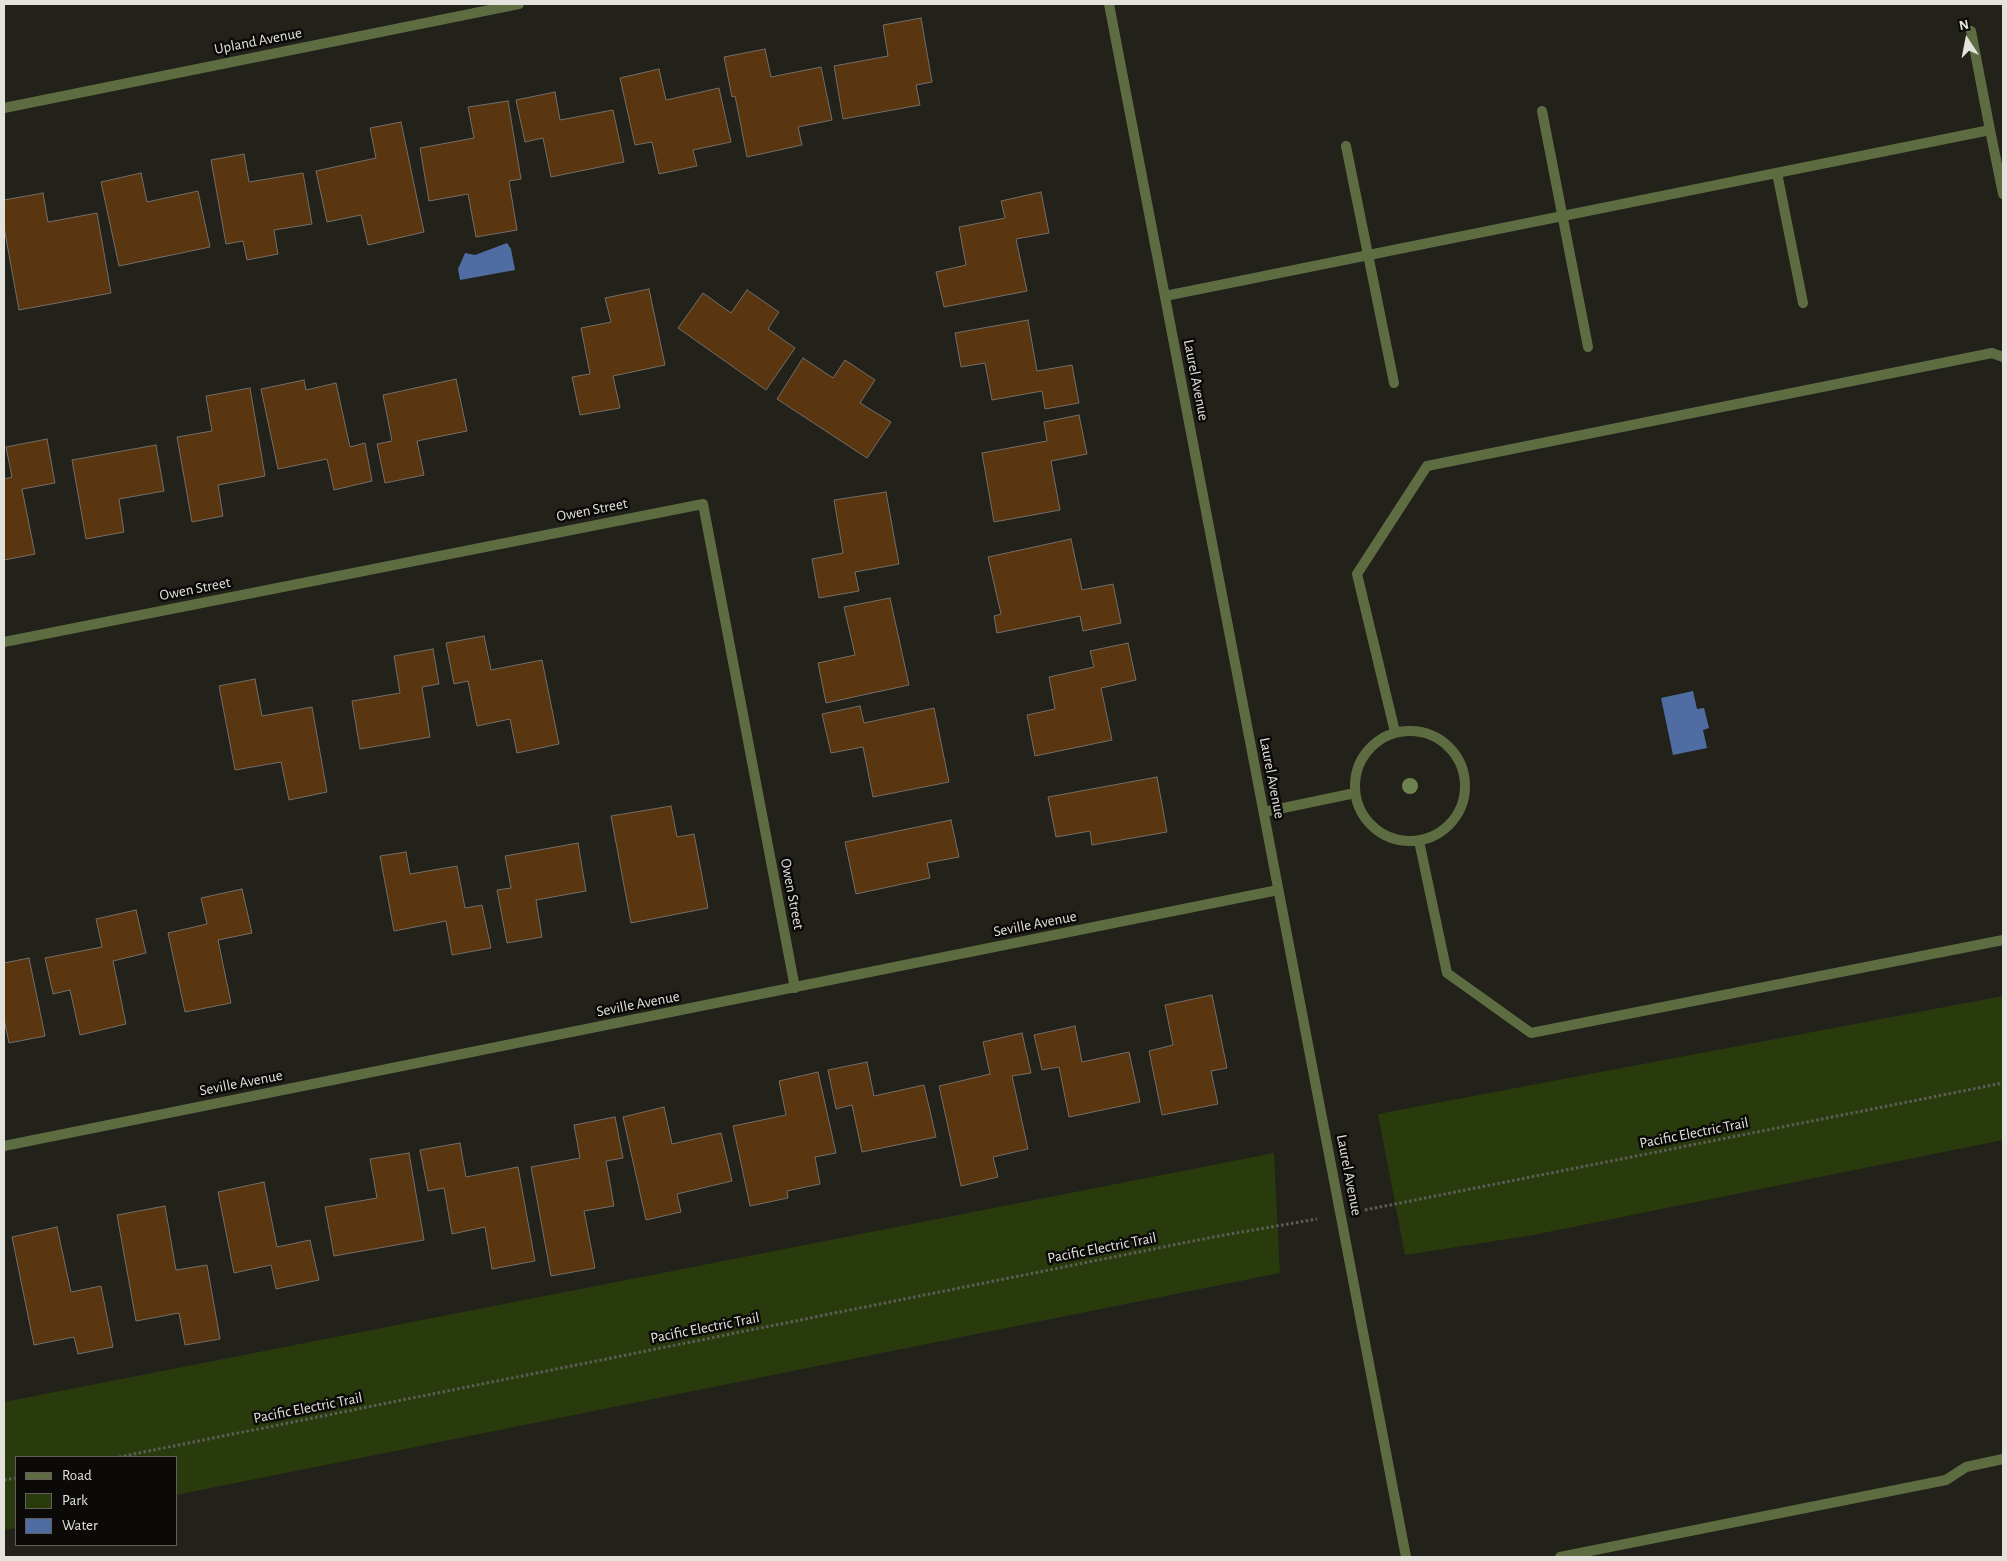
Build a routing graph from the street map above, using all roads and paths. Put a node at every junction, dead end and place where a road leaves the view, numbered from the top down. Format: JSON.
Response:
{"nodes":[{"id":1,"x":519,"y":4,"type":"edge"},
{"id":2,"x":1109,"y":4,"type":"edge"},
{"id":3,"x":1971,"y":31,"type":"dead end"},
{"id":4,"x":4,"y":108,"type":"edge"},
{"id":5,"x":1542,"y":111,"type":"dead end"},
{"id":6,"x":1990,"y":130,"type":"junction"},
{"id":7,"x":1346,"y":146,"type":"dead end"},
{"id":8,"x":1777,"y":173,"type":"junction"},
{"id":9,"x":2003,"y":194,"type":"edge"},
{"id":10,"x":1564,"y":216,"type":"junction"},
{"id":11,"x":1368,"y":255,"type":"junction"},
{"id":12,"x":1165,"y":296,"type":"junction"},
{"id":13,"x":1803,"y":303,"type":"dead end"},
{"id":14,"x":1588,"y":347,"type":"dead end"},
{"id":15,"x":2003,"y":358,"type":"edge"},
{"id":16,"x":1394,"y":383,"type":"dead end"},
{"id":17,"x":4,"y":642,"type":"edge"},
{"id":18,"x":1395,"y":732,"type":"junction"},
{"id":19,"x":1355,"y":793,"type":"junction"},
{"id":20,"x":1264,"y":812,"type":"junction"},
{"id":21,"x":1419,"y":841,"type":"junction"},
{"id":22,"x":1278,"y":890,"type":"junction"},
{"id":23,"x":2003,"y":940,"type":"edge"},
{"id":24,"x":794,"y":988,"type":"junction"},
{"id":25,"x":2003,"y":1083,"type":"edge"},
{"id":26,"x":4,"y":1146,"type":"edge"},
{"id":27,"x":1389,"y":1204,"type":"dead end"},
{"id":28,"x":1296,"y":1222,"type":"dead end"},
{"id":29,"x":124,"y":1456,"type":"edge"},
{"id":30,"x":2003,"y":1459,"type":"edge"},
{"id":31,"x":1406,"y":1557,"type":"edge"},
{"id":32,"x":1560,"y":1557,"type":"edge"}],
"edges":[{"from":1,"to":4,"type":"street","name":"Upland Avenue"},
{"from":2,"to":12,"type":"street","name":"Laurel Avenue"},
{"from":3,"to":6,"type":"street"},
{"from":5,"to":10,"type":"street"},
{"from":6,"to":8,"type":"street"},
{"from":6,"to":9,"type":"street"},
{"from":7,"to":11,"type":"street"},
{"from":8,"to":10,"type":"street"},
{"from":8,"to":13,"type":"street"},
{"from":10,"to":11,"type":"street"},
{"from":10,"to":14,"type":"street"},
{"from":11,"to":12,"type":"street"},
{"from":11,"to":16,"type":"street"},
{"from":12,"to":20,"type":"street","name":"Laurel Avenue"},
{"from":15,"to":18,"type":"street"},
{"from":17,"to":24,"type":"street","name":"Owen Street"},
{"from":18,"to":19,"type":"street"},
{"from":18,"to":21,"type":"street"},
{"from":19,"to":20,"type":"street"},
{"from":19,"to":21,"type":"street"},
{"from":20,"to":22,"type":"street","name":"Laurel Avenue"},
{"from":21,"to":23,"type":"street"},
{"from":22,"to":24,"type":"street","name":"Seville Avenue"},
{"from":22,"to":31,"type":"street","name":"Laurel Avenue"},
{"from":24,"to":26,"type":"street","name":"Seville Avenue"},
{"from":25,"to":27,"type":"path","name":"Pacific Electric Trail"},
{"from":28,"to":29,"type":"path","name":"Pacific Electric Trail"},
{"from":30,"to":32,"type":"street"}]}
